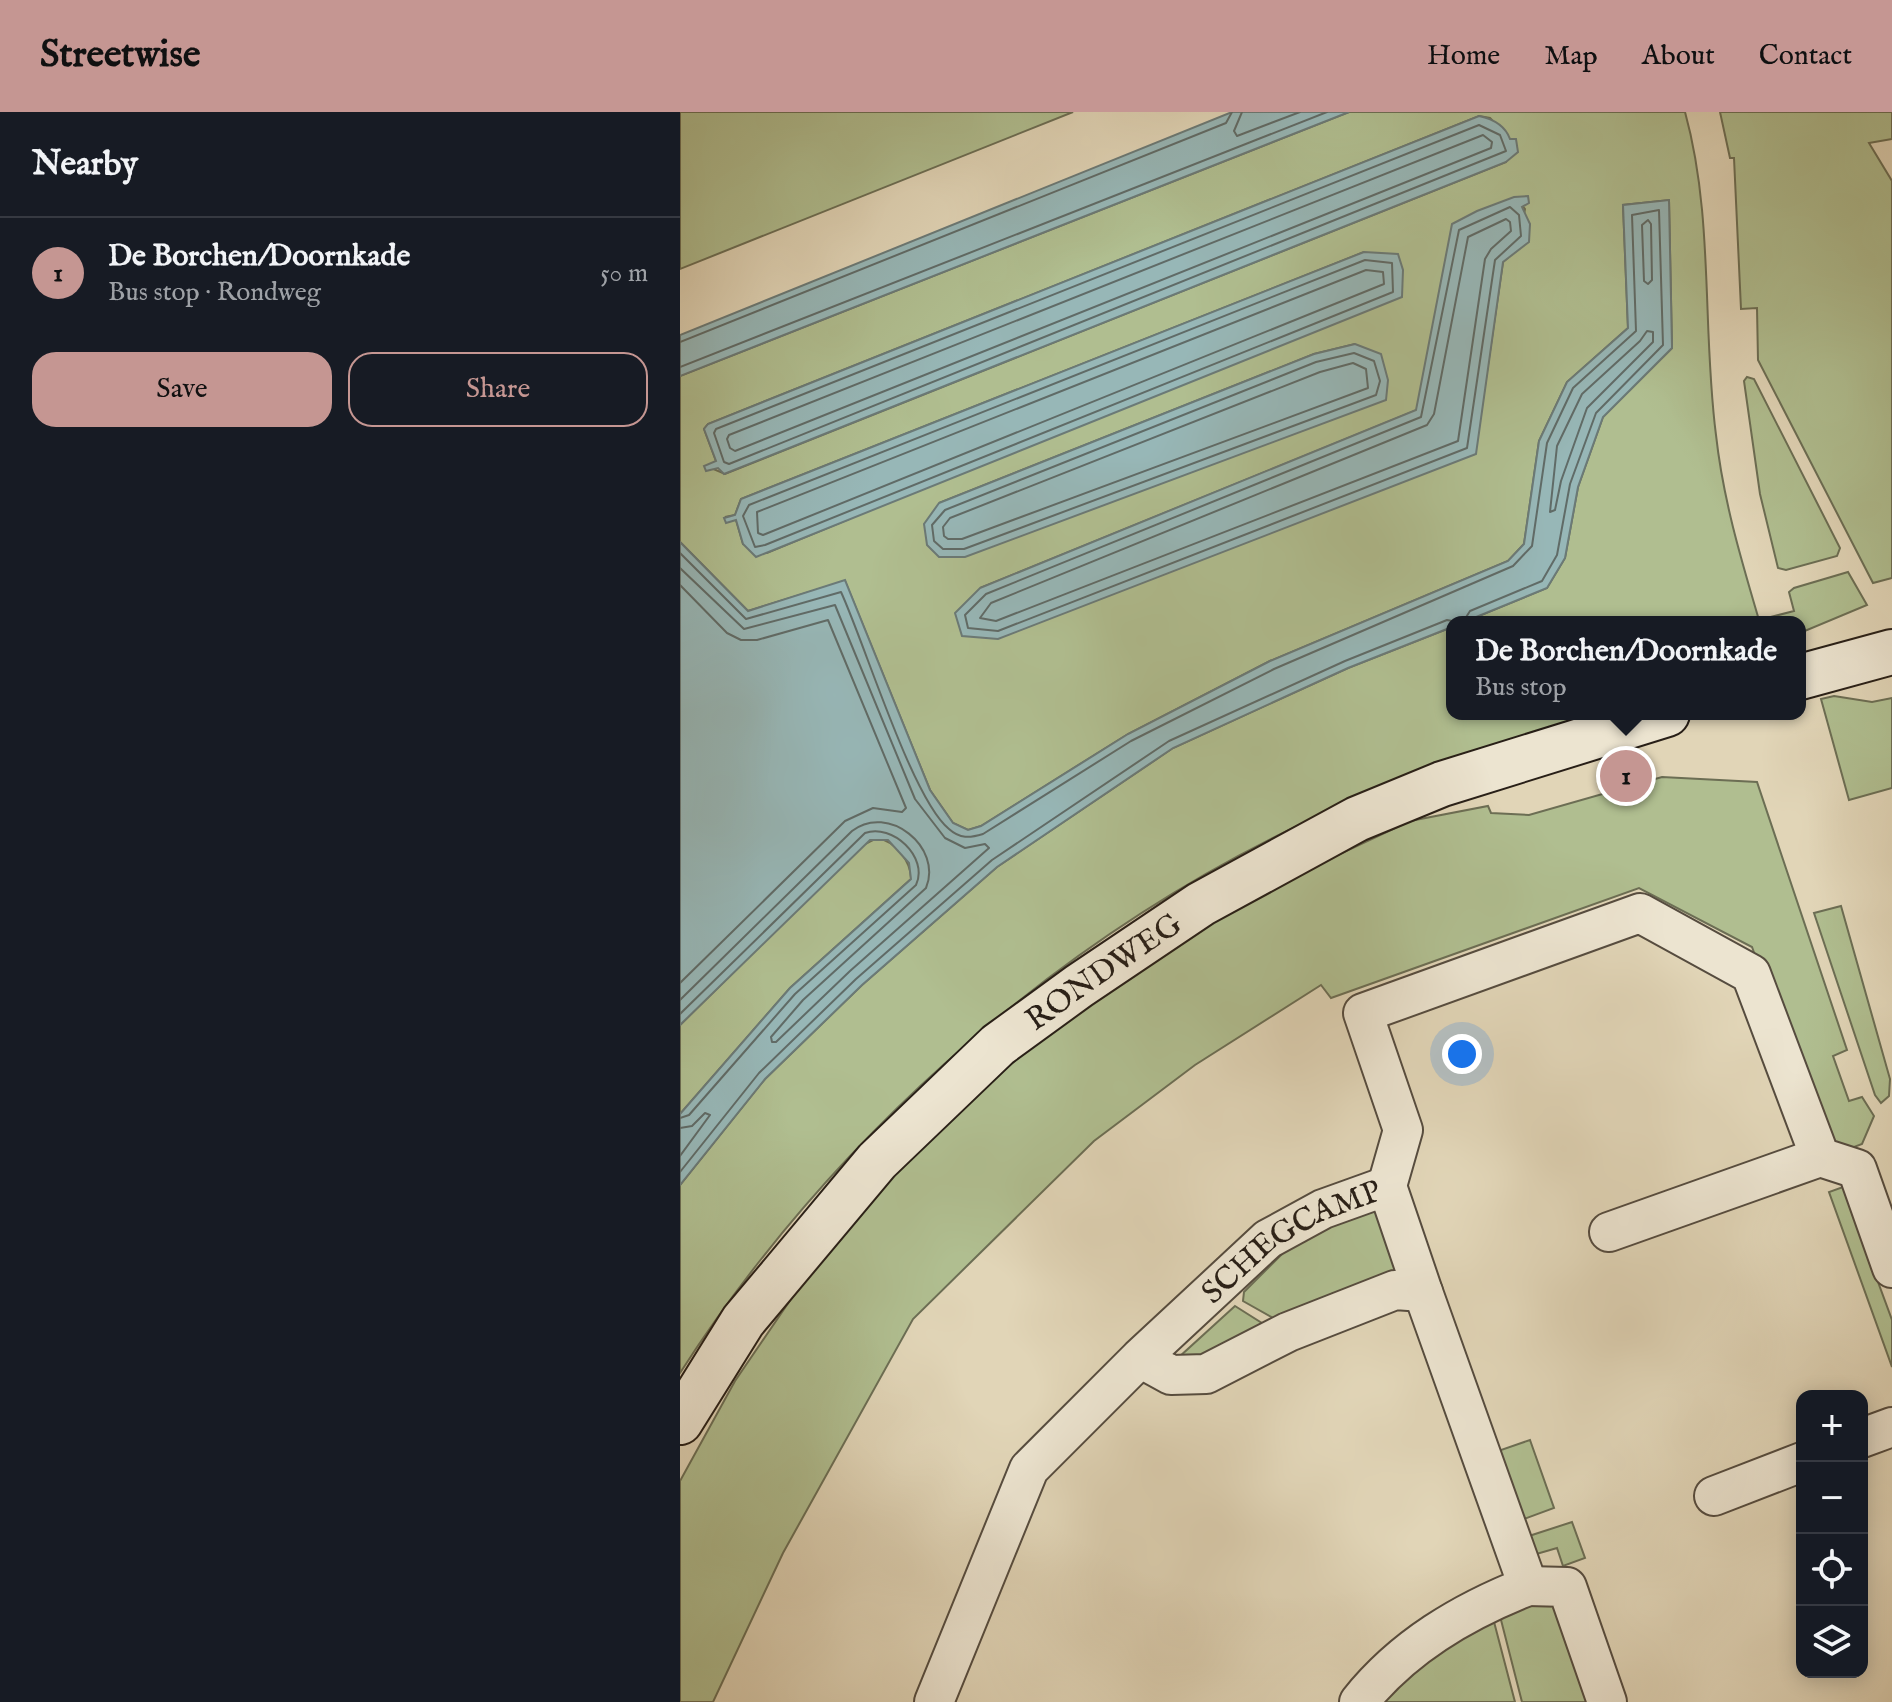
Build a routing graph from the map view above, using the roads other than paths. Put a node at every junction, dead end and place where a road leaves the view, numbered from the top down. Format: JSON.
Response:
{"nodes":[{"id":1,"x":1892,"y":652,"type":"edge"},
{"id":2,"x":1806,"y":675,"type":"edge"},
{"id":3,"x":1648,"y":720,"type":"edge"},
{"id":4,"x":1820,"y":1157,"type":"junction"},
{"id":5,"x":1387,"y":1186,"type":"junction"},
{"id":6,"x":1609,"y":1232,"type":"dead end"},
{"id":7,"x":1892,"y":1268,"type":"edge"},
{"id":8,"x":1423,"y":1292,"type":"junction"},
{"id":9,"x":1140,"y":1358,"type":"junction"},
{"id":10,"x":680,"y":1422,"type":"edge"},
{"id":11,"x":1892,"y":1427,"type":"edge"},
{"id":12,"x":1868,"y":1436,"type":"edge"},
{"id":13,"x":1796,"y":1464,"type":"edge"},
{"id":14,"x":1714,"y":1496,"type":"dead end"},
{"id":15,"x":1528,"y":1586,"type":"junction"},
{"id":16,"x":934,"y":1702,"type":"edge"},
{"id":17,"x":1359,"y":1702,"type":"edge"},
{"id":18,"x":1607,"y":1702,"type":"edge"}],
"edges":[{"from":1,"to":2,"type":"main road"},
{"from":3,"to":10,"type":"main road","name":"RONDWEG"},
{"from":4,"to":5,"type":"street"},
{"from":4,"to":6,"type":"street"},
{"from":4,"to":7,"type":"street"},
{"from":5,"to":8,"type":"street","name":"SCHEGCAMP"},
{"from":5,"to":9,"type":"street","name":"SCHEGCAMP"},
{"from":8,"to":9,"type":"street","name":"SCHEGCAMP"},
{"from":8,"to":15,"type":"street"},
{"from":9,"to":16,"type":"street","name":"SCHEGCAMP"},
{"from":11,"to":12,"type":"street"},
{"from":13,"to":14,"type":"street"},
{"from":15,"to":17,"type":"street"},
{"from":15,"to":18,"type":"street"}]}
